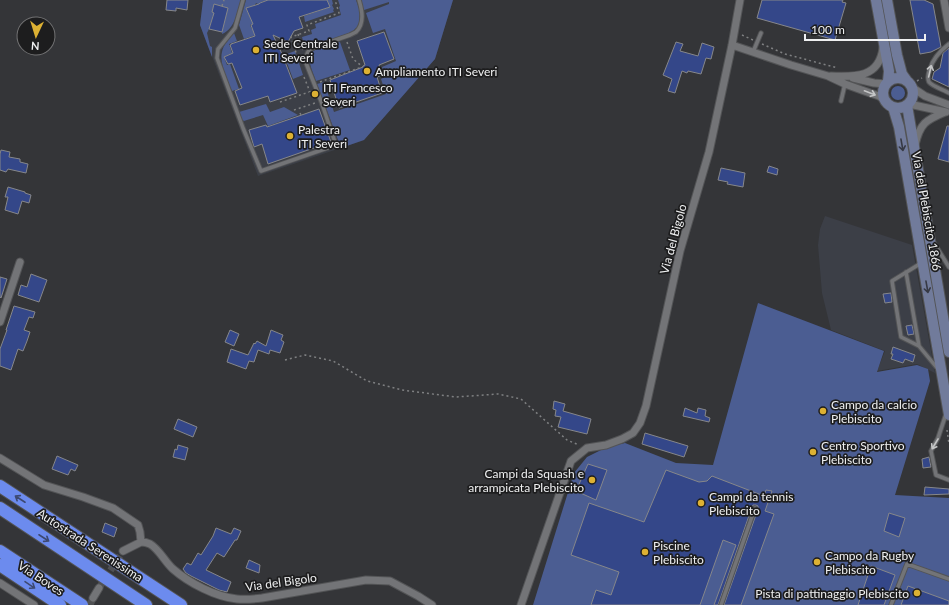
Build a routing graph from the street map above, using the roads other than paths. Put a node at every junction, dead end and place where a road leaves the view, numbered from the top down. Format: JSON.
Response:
{"nodes":[{"id":1,"x":243,"y":0,"type":"edge"},
{"id":2,"x":358,"y":0,"type":"edge"},
{"id":3,"x":740,"y":0,"type":"edge"},
{"id":4,"x":876,"y":0,"type":"edge"},
{"id":5,"x":887,"y":0,"type":"edge"},
{"id":6,"x":944,"y":0,"type":"edge"},
{"id":7,"x":949,"y":28,"type":"edge"},
{"id":8,"x":761,"y":33,"type":"dead end"},
{"id":9,"x":884,"y":44,"type":"junction"},
{"id":10,"x":732,"y":45,"type":"junction"},
{"id":11,"x":949,"y":45,"type":"edge"},
{"id":12,"x":753,"y":52,"type":"junction"},
{"id":13,"x":828,"y":76,"type":"junction"},
{"id":14,"x":848,"y":77,"type":"junction"},
{"id":15,"x":887,"y":83,"type":"junction"},
{"id":16,"x":845,"y":84,"type":"junction"},
{"id":17,"x":914,"y":84,"type":"junction"},
{"id":18,"x":949,"y":93,"type":"edge"},
{"id":19,"x":885,"y":100,"type":"junction"},
{"id":20,"x":841,"y":101,"type":"dead end"},
{"id":21,"x":908,"y":104,"type":"junction"},
{"id":22,"x":893,"y":107,"type":"junction"},
{"id":23,"x":948,"y":110,"type":"edge"},
{"id":24,"x":914,"y":151,"type":"junction"},
{"id":25,"x":929,"y":234,"type":"junction"},
{"id":26,"x":922,"y":261,"type":"junction"},
{"id":27,"x":20,"y":262,"type":"dead end"},
{"id":28,"x":949,"y":267,"type":"edge"},
{"id":29,"x":906,"y":272,"type":"junction"},
{"id":30,"x":0,"y":322,"type":"edge"},
{"id":31,"x":919,"y":346,"type":"junction"},
{"id":32,"x":949,"y":346,"type":"edge"},
{"id":33,"x":948,"y":349,"type":"edge"},
{"id":34,"x":949,"y":352,"type":"edge"},
{"id":35,"x":942,"y":373,"type":"junction"},
{"id":36,"x":948,"y":411,"type":"edge"},
{"id":37,"x":0,"y":458,"type":"edge"},
{"id":38,"x":949,"y":480,"type":"edge"},
{"id":39,"x":0,"y":486,"type":"edge"},
{"id":40,"x":0,"y":508,"type":"edge"},
{"id":41,"x":755,"y":508,"type":"dead end"},
{"id":42,"x":141,"y":542,"type":"junction"},
{"id":43,"x":0,"y":551,"type":"edge"},
{"id":44,"x":123,"y":551,"type":"tunnel mouth"},
{"id":45,"x":0,"y":566,"type":"edge"},
{"id":46,"x":949,"y":579,"type":"edge"},
{"id":47,"x":0,"y":583,"type":"edge"},
{"id":48,"x":99,"y":588,"type":"tunnel mouth"},
{"id":49,"x":93,"y":598,"type":"tunnel mouth"},
{"id":50,"x":34,"y":605,"type":"edge"},
{"id":51,"x":60,"y":605,"type":"edge"},
{"id":52,"x":82,"y":605,"type":"edge"},
{"id":53,"x":146,"y":605,"type":"edge"},
{"id":54,"x":181,"y":605,"type":"edge"},
{"id":55,"x":432,"y":605,"type":"edge"},
{"id":56,"x":521,"y":605,"type":"edge"},
{"id":57,"x":721,"y":605,"type":"edge"},
{"id":58,"x":891,"y":605,"type":"edge"}],
"edges":[{"from":1,"to":2,"type":"lane"},
{"from":3,"to":10,"type":"street","name":"Via del Bigolo"},
{"from":4,"to":9,"type":"main road"},
{"from":5,"to":17,"type":"main road"},
{"from":6,"to":7,"type":"street"},
{"from":8,"to":12,"type":"lane"},
{"from":9,"to":14,"type":"street"},
{"from":9,"to":15,"type":"main road"},
{"from":10,"to":12,"type":"street"},
{"from":10,"to":56,"type":"street","name":"Via del Bigolo"},
{"from":18,"to":11,"type":"lane","one_way":true},
{"from":12,"to":13,"type":"street"},
{"from":13,"to":14,"type":"street"},
{"from":13,"to":16,"type":"street"},
{"from":14,"to":15,"type":"street"},
{"from":15,"to":17,"type":"main road"},
{"from":15,"to":19,"type":"main road"},
{"from":16,"to":19,"type":"street","one_way":true},
{"from":16,"to":20,"type":"lane"},
{"from":17,"to":21,"type":"main road"},
{"from":17,"to":23,"type":"street"},
{"from":19,"to":22,"type":"main road"},
{"from":21,"to":22,"type":"main road"},
{"from":21,"to":23,"type":"street"},
{"from":21,"to":24,"type":"main road","name":"Via del Plebiscito 1866"},
{"from":22,"to":26,"type":"main road","name":"Via del Plebiscito 1866","one_way":true},
{"from":23,"to":24,"type":"street"},
{"from":24,"to":25,"type":"main road","name":"Via del Plebiscito 1866"},
{"from":25,"to":28,"type":"lane"},
{"from":25,"to":33,"type":"main road","name":"Via del Plebiscito 1866"},
{"from":26,"to":29,"type":"lane"},
{"from":26,"to":35,"type":"main road","name":"Via del Plebiscito 1866","one_way":true},
{"from":27,"to":30,"type":"street"},
{"from":29,"to":31,"type":"lane"},
{"from":29,"to":31,"type":"lane"},
{"from":31,"to":35,"type":"lane"},
{"from":32,"to":33,"type":"lane"},
{"from":33,"to":34,"type":"main road","name":"Via del Plebiscito 1866"},
{"from":35,"to":36,"type":"main road","name":"Via del Plebiscito 1866"},
{"from":36,"to":38,"type":"lane","one_way":true},
{"from":37,"to":42,"type":"street"},
{"from":54,"to":39,"type":"highway","name":"Autostrada Serenissima","one_way":true},
{"from":40,"to":53,"type":"highway","name":"Autostrada Serenissima","one_way":true},
{"from":41,"to":57,"type":"lane"},
{"from":42,"to":44,"type":"street"},
{"from":42,"to":55,"type":"street","name":"Via del Bigolo"},
{"from":43,"to":52,"type":"highway","name":"Via Boves"},
{"from":45,"to":51,"type":"highway","name":"Via Boves","one_way":true},
{"from":46,"to":58,"type":"lane"},
{"from":47,"to":50,"type":"street"},
{"from":48,"to":49,"type":"street"}]}
